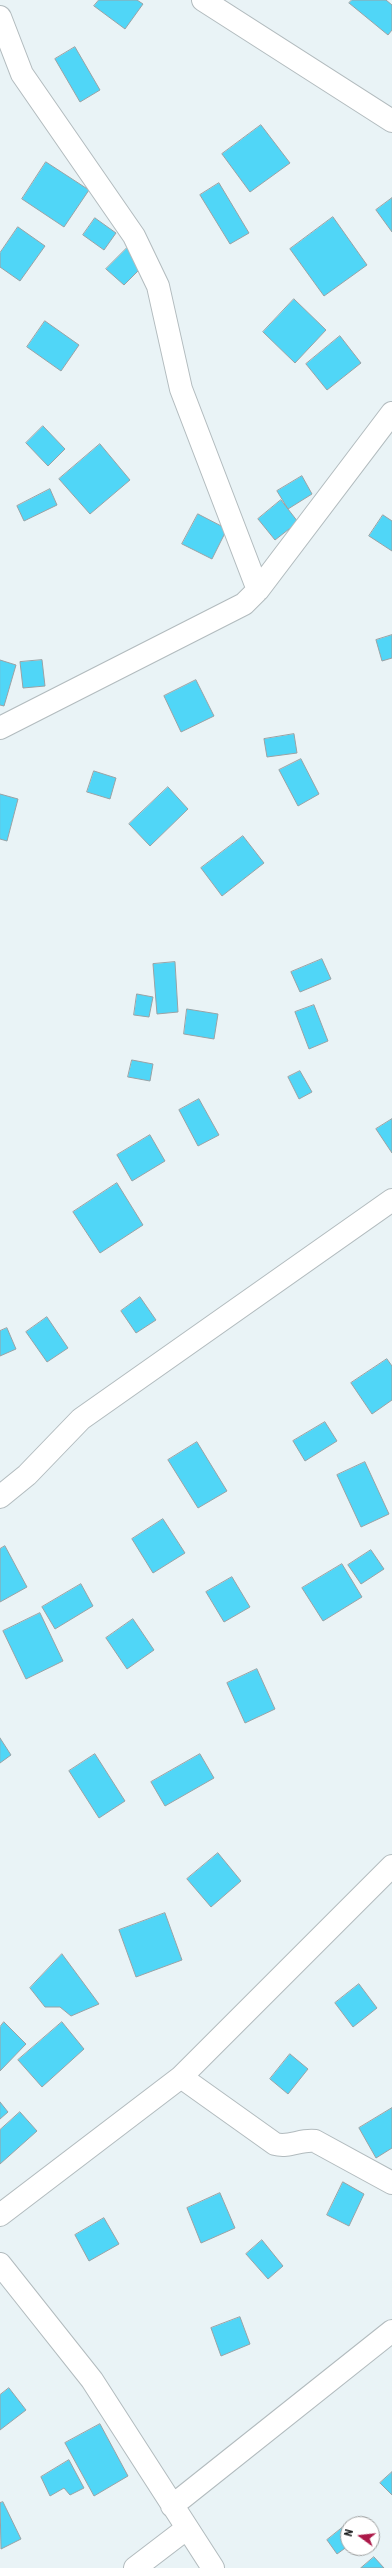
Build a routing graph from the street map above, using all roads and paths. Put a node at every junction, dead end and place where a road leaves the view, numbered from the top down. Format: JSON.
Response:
{"nodes":[{"id":1,"x":203,"y":0,"type":"edge"},
{"id":2,"x":0,"y":17,"type":"edge"},
{"id":3,"x":392,"y":121,"type":"edge"},
{"id":4,"x":392,"y":413,"type":"edge"},
{"id":5,"x":258,"y":590,"type":"junction"},
{"id":6,"x":0,"y":728,"type":"edge"},
{"id":7,"x":392,"y":1200,"type":"edge"},
{"id":8,"x":0,"y":1497,"type":"edge"},
{"id":9,"x":392,"y":1866,"type":"edge"},
{"id":10,"x":181,"y":2077,"type":"junction"},
{"id":11,"x":392,"y":2184,"type":"edge"},
{"id":12,"x":0,"y":2215,"type":"edge"},
{"id":13,"x":0,"y":2264,"type":"edge"},
{"id":14,"x":392,"y":2331,"type":"edge"},
{"id":15,"x":172,"y":2506,"type":"junction"},
{"id":16,"x":186,"y":2530,"type":"junction"},
{"id":17,"x":136,"y":2568,"type":"edge"},
{"id":18,"x":213,"y":2568,"type":"edge"}],
"edges":[{"from":1,"to":3,"type":"street"},
{"from":2,"to":5,"type":"street"},
{"from":4,"to":5,"type":"street"},
{"from":5,"to":6,"type":"street"},
{"from":7,"to":8,"type":"street"},
{"from":9,"to":10,"type":"street"},
{"from":10,"to":11,"type":"street"},
{"from":10,"to":12,"type":"street"},
{"from":13,"to":15,"type":"street"},
{"from":14,"to":15,"type":"street"},
{"from":15,"to":16,"type":"street"},
{"from":16,"to":17,"type":"street"},
{"from":16,"to":18,"type":"street"}]}
